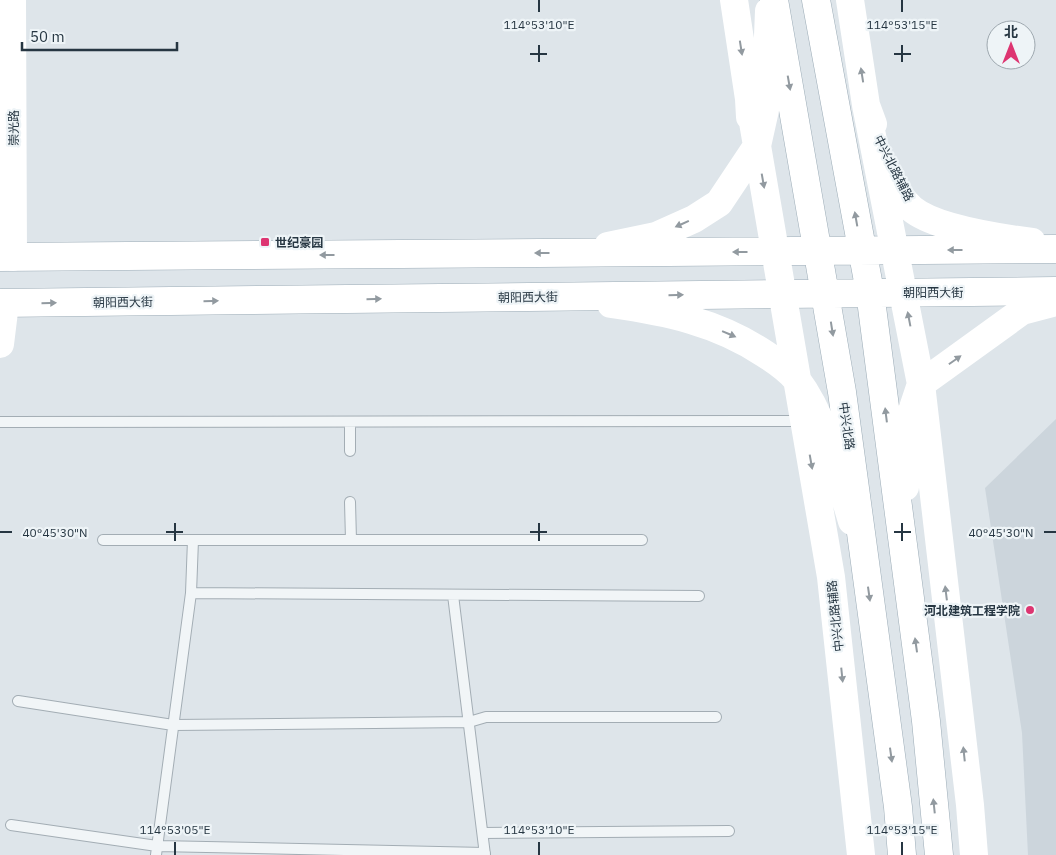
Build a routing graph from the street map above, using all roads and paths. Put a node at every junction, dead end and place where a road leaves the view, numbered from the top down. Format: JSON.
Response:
{"nodes":[{"id":1,"x":12,"y":0,"type":"edge"},
{"id":2,"x":734,"y":0,"type":"edge"},
{"id":3,"x":770,"y":0,"type":"edge"},
{"id":4,"x":774,"y":0,"type":"edge"},
{"id":5,"x":817,"y":0,"type":"edge"},
{"id":6,"x":850,"y":0,"type":"edge"},
{"id":7,"x":749,"y":98,"type":"junction"},
{"id":8,"x":866,"y":105,"type":"junction"},
{"id":9,"x":757,"y":146,"type":"junction"},
{"id":10,"x":880,"y":172,"type":"junction"},
{"id":11,"x":737,"y":176,"type":"junction"},
{"id":12,"x":922,"y":215,"type":"junction"},
{"id":13,"x":1056,"y":245,"type":"edge"},
{"id":14,"x":1056,"y":249,"type":"edge"},
{"id":15,"x":862,"y":250,"type":"junction"},
{"id":16,"x":895,"y":250,"type":"junction"},
{"id":17,"x":775,"y":252,"type":"junction"},
{"id":18,"x":818,"y":252,"type":"junction"},
{"id":19,"x":569,"y":253,"type":"junction"},
{"id":20,"x":6,"y":257,"type":"edge"},
{"id":21,"x":1056,"y":291,"type":"edge"},
{"id":22,"x":870,"y":292,"type":"junction"},
{"id":23,"x":903,"y":292,"type":"junction"},
{"id":24,"x":826,"y":293,"type":"junction"},
{"id":25,"x":782,"y":294,"type":"junction"},
{"id":26,"x":563,"y":296,"type":"junction"},
{"id":27,"x":1056,"y":302,"type":"edge"},
{"id":28,"x":3,"y":303,"type":"edge"},
{"id":29,"x":0,"y":344,"type":"edge"},
{"id":30,"x":796,"y":379,"type":"junction"},
{"id":31,"x":921,"y":384,"type":"junction"},
{"id":32,"x":804,"y":421,"type":"junction"},
{"id":33,"x":0,"y":422,"type":"edge"},
{"id":34,"x":350,"y":422,"type":"junction"},
{"id":35,"x":350,"y":451,"type":"dead end"},
{"id":36,"x":350,"y":502,"type":"dead end"},
{"id":37,"x":103,"y":540,"type":"dead end"},
{"id":38,"x":193,"y":540,"type":"junction"},
{"id":39,"x":351,"y":540,"type":"junction"},
{"id":40,"x":642,"y":540,"type":"dead end"},
{"id":41,"x":905,"y":564,"type":"junction"},
{"id":42,"x":866,"y":566,"type":"junction"},
{"id":43,"x":191,"y":593,"type":"junction"},
{"id":44,"x":453,"y":595,"type":"junction"},
{"id":45,"x":699,"y":596,"type":"dead end"},
{"id":46,"x":18,"y":701,"type":"dead end"},
{"id":47,"x":716,"y":717,"type":"dead end"},
{"id":48,"x":469,"y":722,"type":"junction"},
{"id":49,"x":173,"y":724,"type":"junction"},
{"id":50,"x":11,"y":825,"type":"dead end"},
{"id":51,"x":729,"y":831,"type":"dead end"},
{"id":52,"x":484,"y":833,"type":"junction"},
{"id":53,"x":157,"y":850,"type":"edge"},
{"id":54,"x":485,"y":854,"type":"edge"},
{"id":55,"x":861,"y":855,"type":"edge"},
{"id":56,"x":902,"y":855,"type":"edge"},
{"id":57,"x":939,"y":855,"type":"edge"},
{"id":58,"x":974,"y":855,"type":"edge"}],
"edges":[{"from":1,"to":20,"type":"main road","name":"崇光路"},
{"from":2,"to":7,"type":"main road","one_way":true},
{"from":3,"to":9,"type":"main road"},
{"from":4,"to":18,"type":"main road","name":"中兴北路","one_way":true},
{"from":5,"to":10,"type":"main road"},
{"from":15,"to":5,"type":"main road","one_way":true},
{"from":8,"to":6,"type":"main road","name":"中兴北路辅路","one_way":true},
{"from":7,"to":9,"type":"main road","name":"中兴北路辅路"},
{"from":7,"to":11,"type":"main road"},
{"from":8,"to":10,"type":"main road"},
{"from":8,"to":12,"type":"main road","name":"中兴北路辅路"},
{"from":9,"to":11,"type":"main road"},
{"from":9,"to":17,"type":"main road","name":"中兴北路辅路","one_way":true},
{"from":10,"to":12,"type":"main road"},
{"from":10,"to":16,"type":"main road"},
{"from":11,"to":19,"type":"main road","one_way":true},
{"from":12,"to":13,"type":"main road"},
{"from":14,"to":16,"type":"main road","one_way":true},
{"from":15,"to":16,"type":"main road"},
{"from":15,"to":18,"type":"main road"},
{"from":15,"to":22,"type":"main road"},
{"from":16,"to":23,"type":"main road"},
{"from":17,"to":18,"type":"main road"},
{"from":17,"to":19,"type":"main road","one_way":true},
{"from":17,"to":25,"type":"main road","name":"中兴北路辅路"},
{"from":18,"to":24,"type":"main road","name":"中兴北路"},
{"from":19,"to":20,"type":"main road","one_way":true},
{"from":21,"to":23,"type":"main road","name":"朝阳西大街"},
{"from":22,"to":23,"type":"main road","name":"朝阳西大街"},
{"from":22,"to":24,"type":"main road","name":"朝阳西大街"},
{"from":41,"to":22,"type":"main road","one_way":true},
{"from":31,"to":23,"type":"main road","one_way":true},
{"from":24,"to":25,"type":"main road","name":"朝阳西大街"},
{"from":24,"to":42,"type":"main road","name":"中兴北路","one_way":true},
{"from":26,"to":25,"type":"main road","name":"朝阳西大街","one_way":true},
{"from":25,"to":30,"type":"main road","name":"中兴北路辅路"},
{"from":28,"to":26,"type":"main road","name":"朝阳西大街","one_way":true},
{"from":26,"to":30,"type":"main road","one_way":true},
{"from":31,"to":27,"type":"main road","one_way":true},
{"from":28,"to":29,"type":"main road"},
{"from":30,"to":32,"type":"main road","name":"中兴北路辅路"},
{"from":30,"to":42,"type":"main road"},
{"from":31,"to":41,"type":"main road"},
{"from":58,"to":31,"type":"main road","one_way":true},
{"from":32,"to":34,"type":"lane"},
{"from":32,"to":55,"type":"main road","name":"中兴北路辅路","one_way":true},
{"from":33,"to":34,"type":"lane"},
{"from":34,"to":35,"type":"lane"},
{"from":36,"to":39,"type":"lane"},
{"from":37,"to":38,"type":"lane"},
{"from":38,"to":39,"type":"lane"},
{"from":38,"to":43,"type":"lane"},
{"from":39,"to":40,"type":"lane"},
{"from":57,"to":41,"type":"main road","one_way":true},
{"from":42,"to":56,"type":"main road","name":"中兴北路","one_way":true},
{"from":43,"to":44,"type":"lane"},
{"from":43,"to":49,"type":"lane"},
{"from":44,"to":45,"type":"lane"},
{"from":44,"to":48,"type":"lane"},
{"from":46,"to":49,"type":"lane"},
{"from":47,"to":48,"type":"lane"},
{"from":48,"to":49,"type":"lane"},
{"from":48,"to":52,"type":"lane"},
{"from":49,"to":53,"type":"lane"},
{"from":50,"to":53,"type":"lane"},
{"from":51,"to":52,"type":"lane"},
{"from":52,"to":54,"type":"lane"},
{"from":53,"to":54,"type":"lane"}]}
